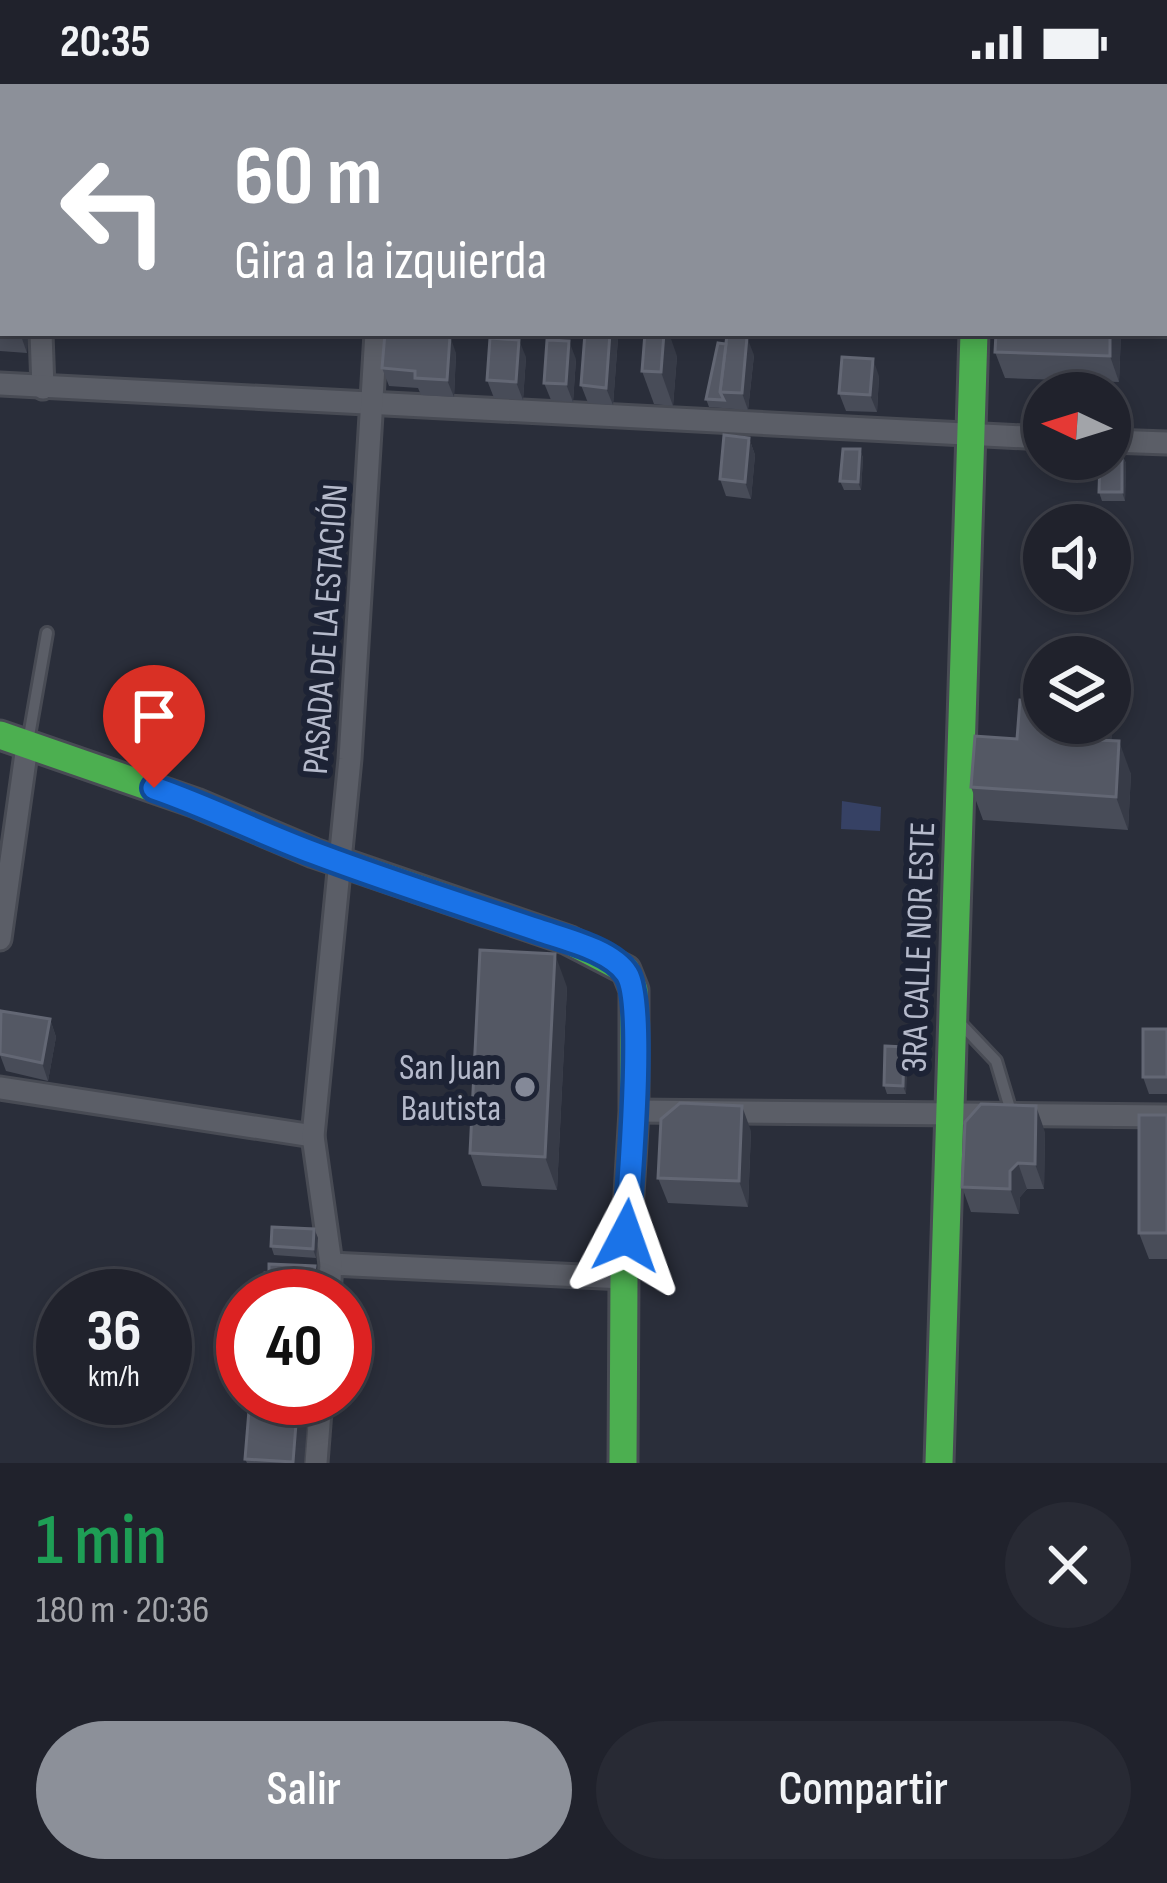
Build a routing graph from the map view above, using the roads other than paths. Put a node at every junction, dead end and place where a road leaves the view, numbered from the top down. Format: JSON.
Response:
{"nodes":[{"id":1,"x":41,"y":336,"type":"edge"},
{"id":2,"x":376,"y":336,"type":"edge"},
{"id":3,"x":974,"y":336,"type":"edge"},
{"id":4,"x":0,"y":384,"type":"edge"},
{"id":5,"x":43,"y":388,"type":"junction"},
{"id":6,"x":372,"y":401,"type":"junction"},
{"id":7,"x":972,"y":434,"type":"junction"},
{"id":8,"x":1023,"y":436,"type":"edge"},
{"id":9,"x":1131,"y":442,"type":"edge"},
{"id":10,"x":1167,"y":443,"type":"edge"},
{"id":11,"x":47,"y":633,"type":"dead end"},
{"id":12,"x":0,"y":735,"type":"edge"},
{"id":13,"x":27,"y":746,"type":"junction"},
{"id":14,"x":339,"y":861,"type":"junction"},
{"id":15,"x":0,"y":939,"type":"edge"},
{"id":16,"x":950,"y":1017,"type":"junction"},
{"id":17,"x":0,"y":1088,"type":"edge"},
{"id":18,"x":634,"y":1111,"type":"junction"},
{"id":19,"x":947,"y":1115,"type":"junction"},
{"id":20,"x":1012,"y":1115,"type":"junction"},
{"id":21,"x":1167,"y":1116,"type":"edge"},
{"id":22,"x":313,"y":1136,"type":"junction"},
{"id":23,"x":332,"y":1264,"type":"junction"},
{"id":24,"x":332,"y":1269,"type":"edge"},
{"id":25,"x":624,"y":1278,"type":"junction"},
{"id":26,"x":319,"y":1425,"type":"edge"},
{"id":27,"x":316,"y":1463,"type":"edge"},
{"id":28,"x":623,"y":1463,"type":"edge"},
{"id":29,"x":939,"y":1463,"type":"edge"}],
"edges":[{"from":1,"to":5,"type":"street"},
{"from":2,"to":6,"type":"street","name":"PASADA DE LA ESTACIÓN"},
{"from":3,"to":7,"type":"street","name":"3RA CALLE NOR ESTE"},
{"from":4,"to":5,"type":"street"},
{"from":5,"to":6,"type":"street"},
{"from":6,"to":7,"type":"street"},
{"from":6,"to":14,"type":"street","name":"PASADA DE LA ESTACIÓN"},
{"from":7,"to":8,"type":"street"},
{"from":7,"to":16,"type":"street","name":"3RA CALLE NOR ESTE"},
{"from":9,"to":10,"type":"street"},
{"from":11,"to":13,"type":"lane"},
{"from":12,"to":13,"type":"street"},
{"from":13,"to":14,"type":"street"},
{"from":13,"to":15,"type":"street"},
{"from":14,"to":18,"type":"street"},
{"from":14,"to":22,"type":"street","name":"PASADA DE LA ESTACIÓN"},
{"from":16,"to":19,"type":"street","name":"3RA CALLE NOR ESTE"},
{"from":16,"to":20,"type":"lane"},
{"from":17,"to":22,"type":"street"},
{"from":18,"to":19,"type":"street"},
{"from":18,"to":25,"type":"street"},
{"from":19,"to":20,"type":"street"},
{"from":19,"to":29,"type":"street","name":"3RA CALLE NOR ESTE"},
{"from":20,"to":21,"type":"street"},
{"from":22,"to":23,"type":"street","name":"PASADA DE LA ESTACIÓN"},
{"from":23,"to":24,"type":"street","name":"PASADA DE LA ESTACIÓN"},
{"from":23,"to":25,"type":"street"},
{"from":25,"to":28,"type":"street"},
{"from":26,"to":27,"type":"street"}]}
